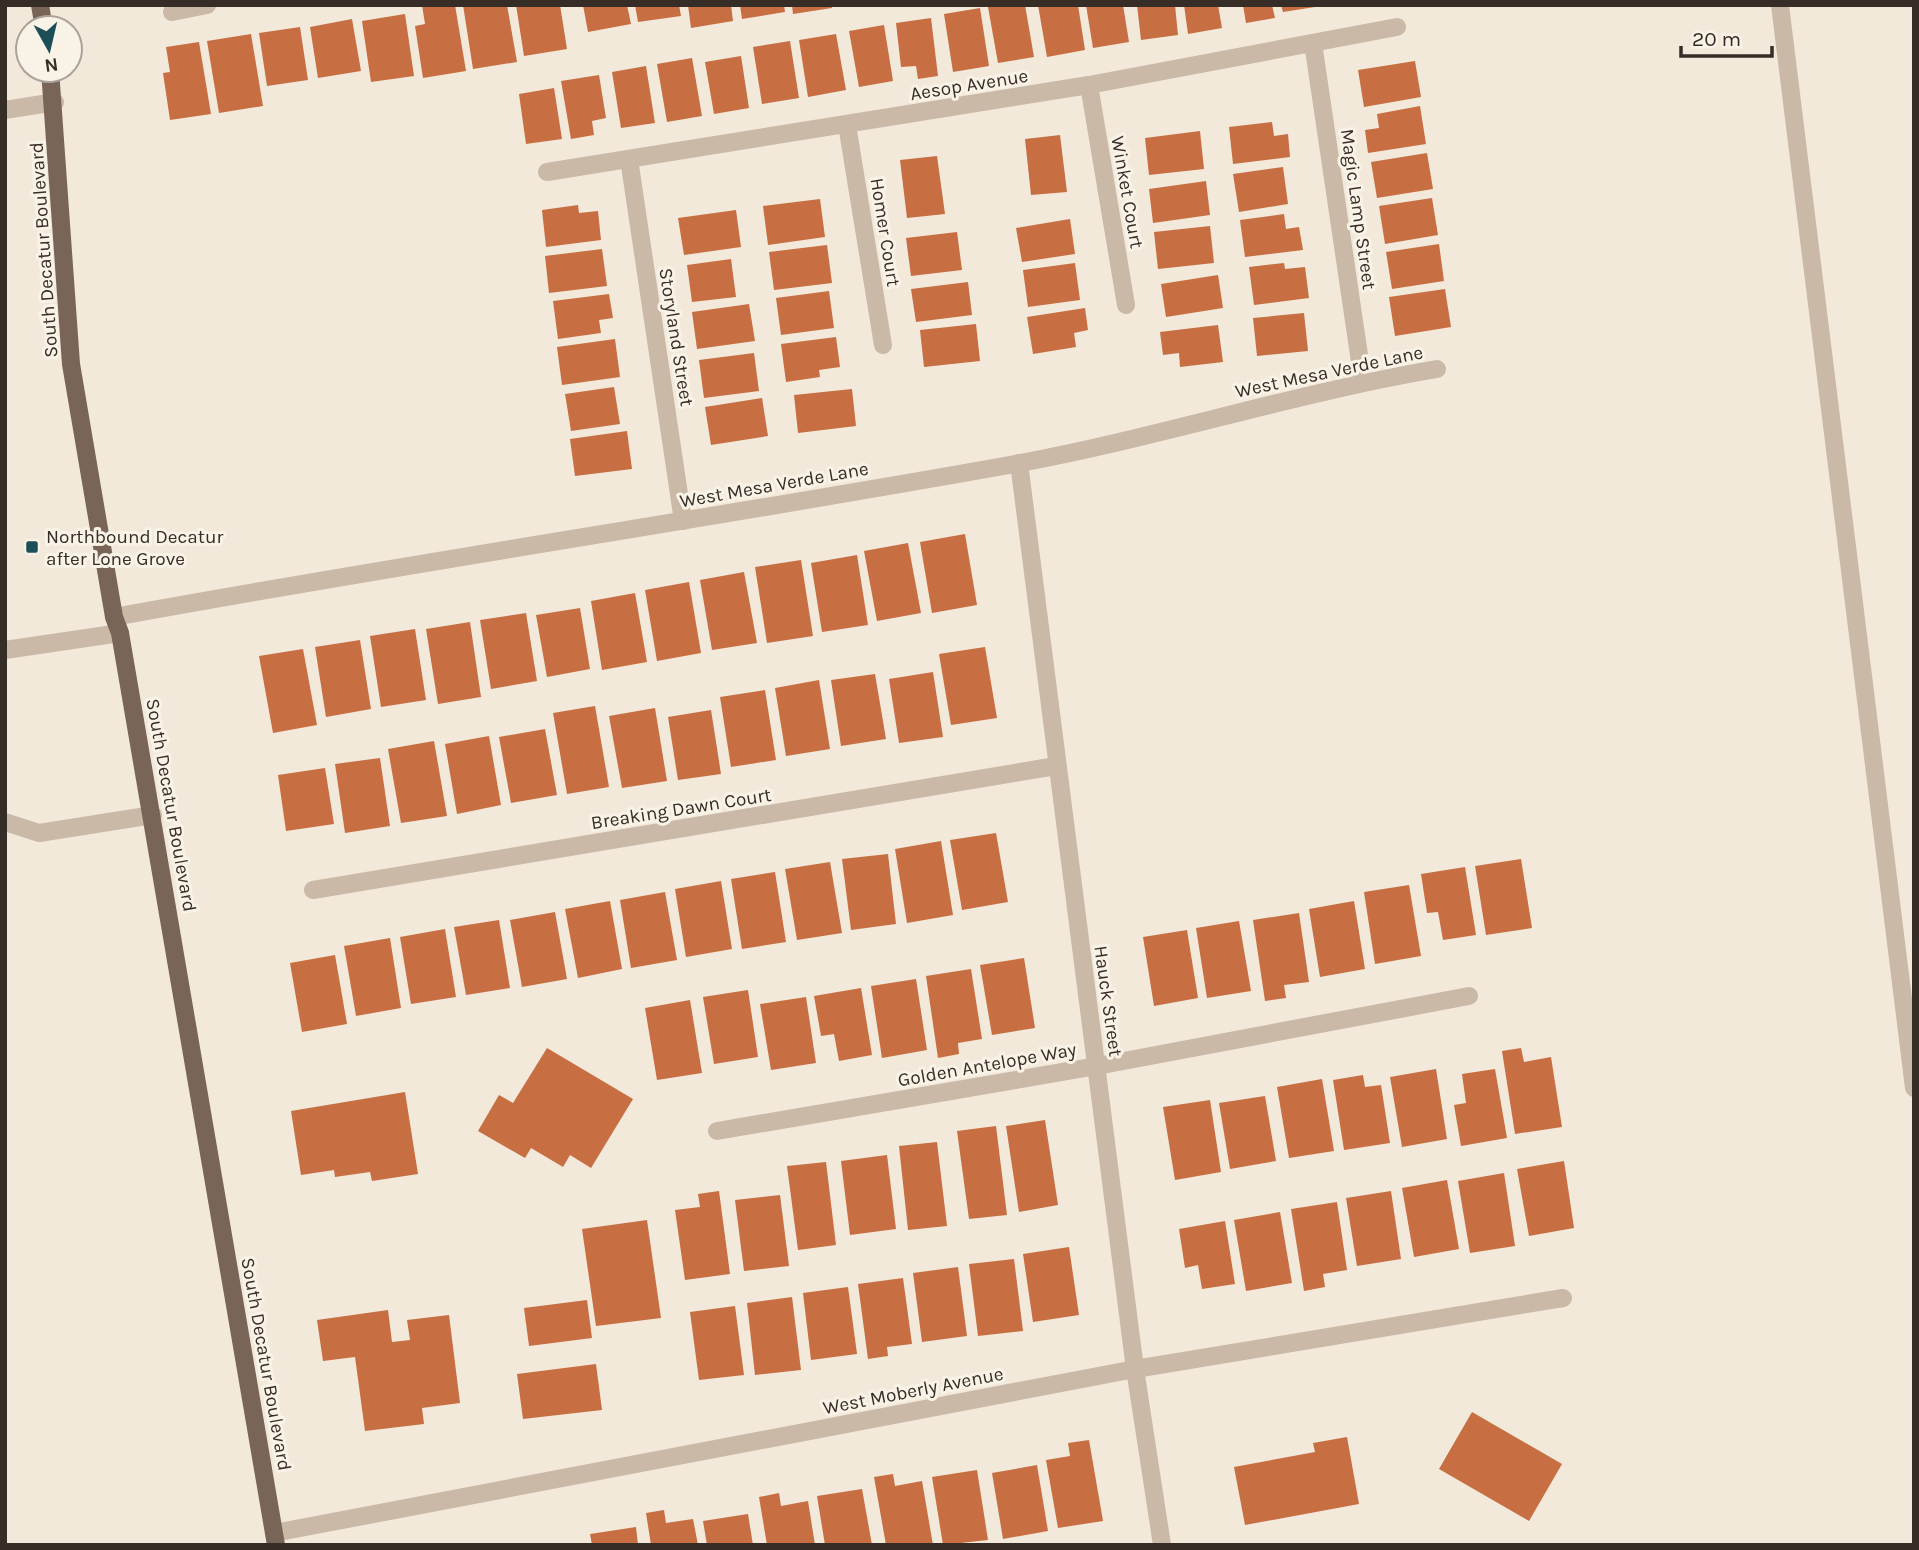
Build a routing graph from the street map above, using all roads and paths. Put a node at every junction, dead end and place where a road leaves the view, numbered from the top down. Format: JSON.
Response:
{"nodes":[{"id":1,"x":207,"y":5,"type":"edge"},
{"id":2,"x":1780,"y":5,"type":"edge"},
{"id":3,"x":172,"y":12,"type":"dead end"},
{"id":4,"x":1397,"y":27,"type":"dead end"},
{"id":5,"x":1313,"y":43,"type":"junction"},
{"id":6,"x":52,"y":84,"type":"edge"},
{"id":7,"x":1089,"y":85,"type":"junction"},
{"id":8,"x":55,"y":102,"type":"junction"},
{"id":9,"x":5,"y":110,"type":"edge"},
{"id":10,"x":847,"y":125,"type":"junction"},
{"id":11,"x":629,"y":159,"type":"junction"},
{"id":12,"x":547,"y":172,"type":"dead end"},
{"id":13,"x":1126,"y":305,"type":"dead end"},
{"id":14,"x":883,"y":345,"type":"dead end"},
{"id":15,"x":1437,"y":369,"type":"dead end"},
{"id":16,"x":1363,"y":382,"type":"junction"},
{"id":17,"x":1019,"y":463,"type":"junction"},
{"id":18,"x":683,"y":521,"type":"junction"},
{"id":19,"x":117,"y":625,"type":"junction"},
{"id":20,"x":5,"y":650,"type":"edge"},
{"id":21,"x":1056,"y":766,"type":"junction"},
{"id":22,"x":153,"y":815,"type":"junction"},
{"id":23,"x":5,"y":822,"type":"edge"},
{"id":24,"x":313,"y":890,"type":"dead end"},
{"id":25,"x":1469,"y":996,"type":"dead end"},
{"id":26,"x":1097,"y":1066,"type":"junction"},
{"id":27,"x":1914,"y":1088,"type":"edge"},
{"id":28,"x":717,"y":1131,"type":"dead end"},
{"id":29,"x":1563,"y":1298,"type":"dead end"},
{"id":30,"x":1135,"y":1369,"type":"junction"},
{"id":31,"x":275,"y":1539,"type":"edge"},
{"id":32,"x":1163,"y":1545,"type":"edge"}],
"edges":[{"from":1,"to":3,"type":"street"},
{"from":2,"to":27,"type":"street"},
{"from":4,"to":5,"type":"street","name":"Aesop Avenue"},
{"from":5,"to":7,"type":"street","name":"Aesop Avenue"},
{"from":5,"to":16,"type":"street","name":"Magic Lamp Street"},
{"from":6,"to":8,"type":"main road","name":"South Decatur Boulevard"},
{"from":7,"to":10,"type":"street","name":"Aesop Avenue"},
{"from":7,"to":13,"type":"street","name":"Winket Court"},
{"from":8,"to":9,"type":"street"},
{"from":8,"to":19,"type":"main road","name":"South Decatur Boulevard"},
{"from":10,"to":11,"type":"street","name":"Aesop Avenue"},
{"from":10,"to":14,"type":"street","name":"Homer Court"},
{"from":11,"to":12,"type":"street","name":"Aesop Avenue"},
{"from":11,"to":18,"type":"street","name":"Storyland Street"},
{"from":15,"to":16,"type":"street","name":"West Mesa Verde Lane"},
{"from":16,"to":17,"type":"street","name":"West Mesa Verde Lane"},
{"from":17,"to":18,"type":"street","name":"West Mesa Verde Lane"},
{"from":17,"to":21,"type":"street","name":"Hauck Street"},
{"from":18,"to":19,"type":"street","name":"West Mesa Verde Lane"},
{"from":19,"to":20,"type":"street","name":"West Mesa Verde Lane"},
{"from":19,"to":22,"type":"main road","name":"South Decatur Boulevard"},
{"from":21,"to":24,"type":"street","name":"Breaking Dawn Court"},
{"from":21,"to":26,"type":"street","name":"Hauck Street"},
{"from":22,"to":23,"type":"street"},
{"from":22,"to":31,"type":"main road","name":"South Decatur Boulevard"},
{"from":25,"to":26,"type":"street","name":"Golden Antelope Way"},
{"from":26,"to":28,"type":"street","name":"Golden Antelope Way"},
{"from":26,"to":30,"type":"street","name":"Hauck Street"},
{"from":29,"to":30,"type":"street","name":"West Moberly Avenue"},
{"from":30,"to":31,"type":"street","name":"West Moberly Avenue"},
{"from":30,"to":32,"type":"street","name":"Hauck Street"}]}
